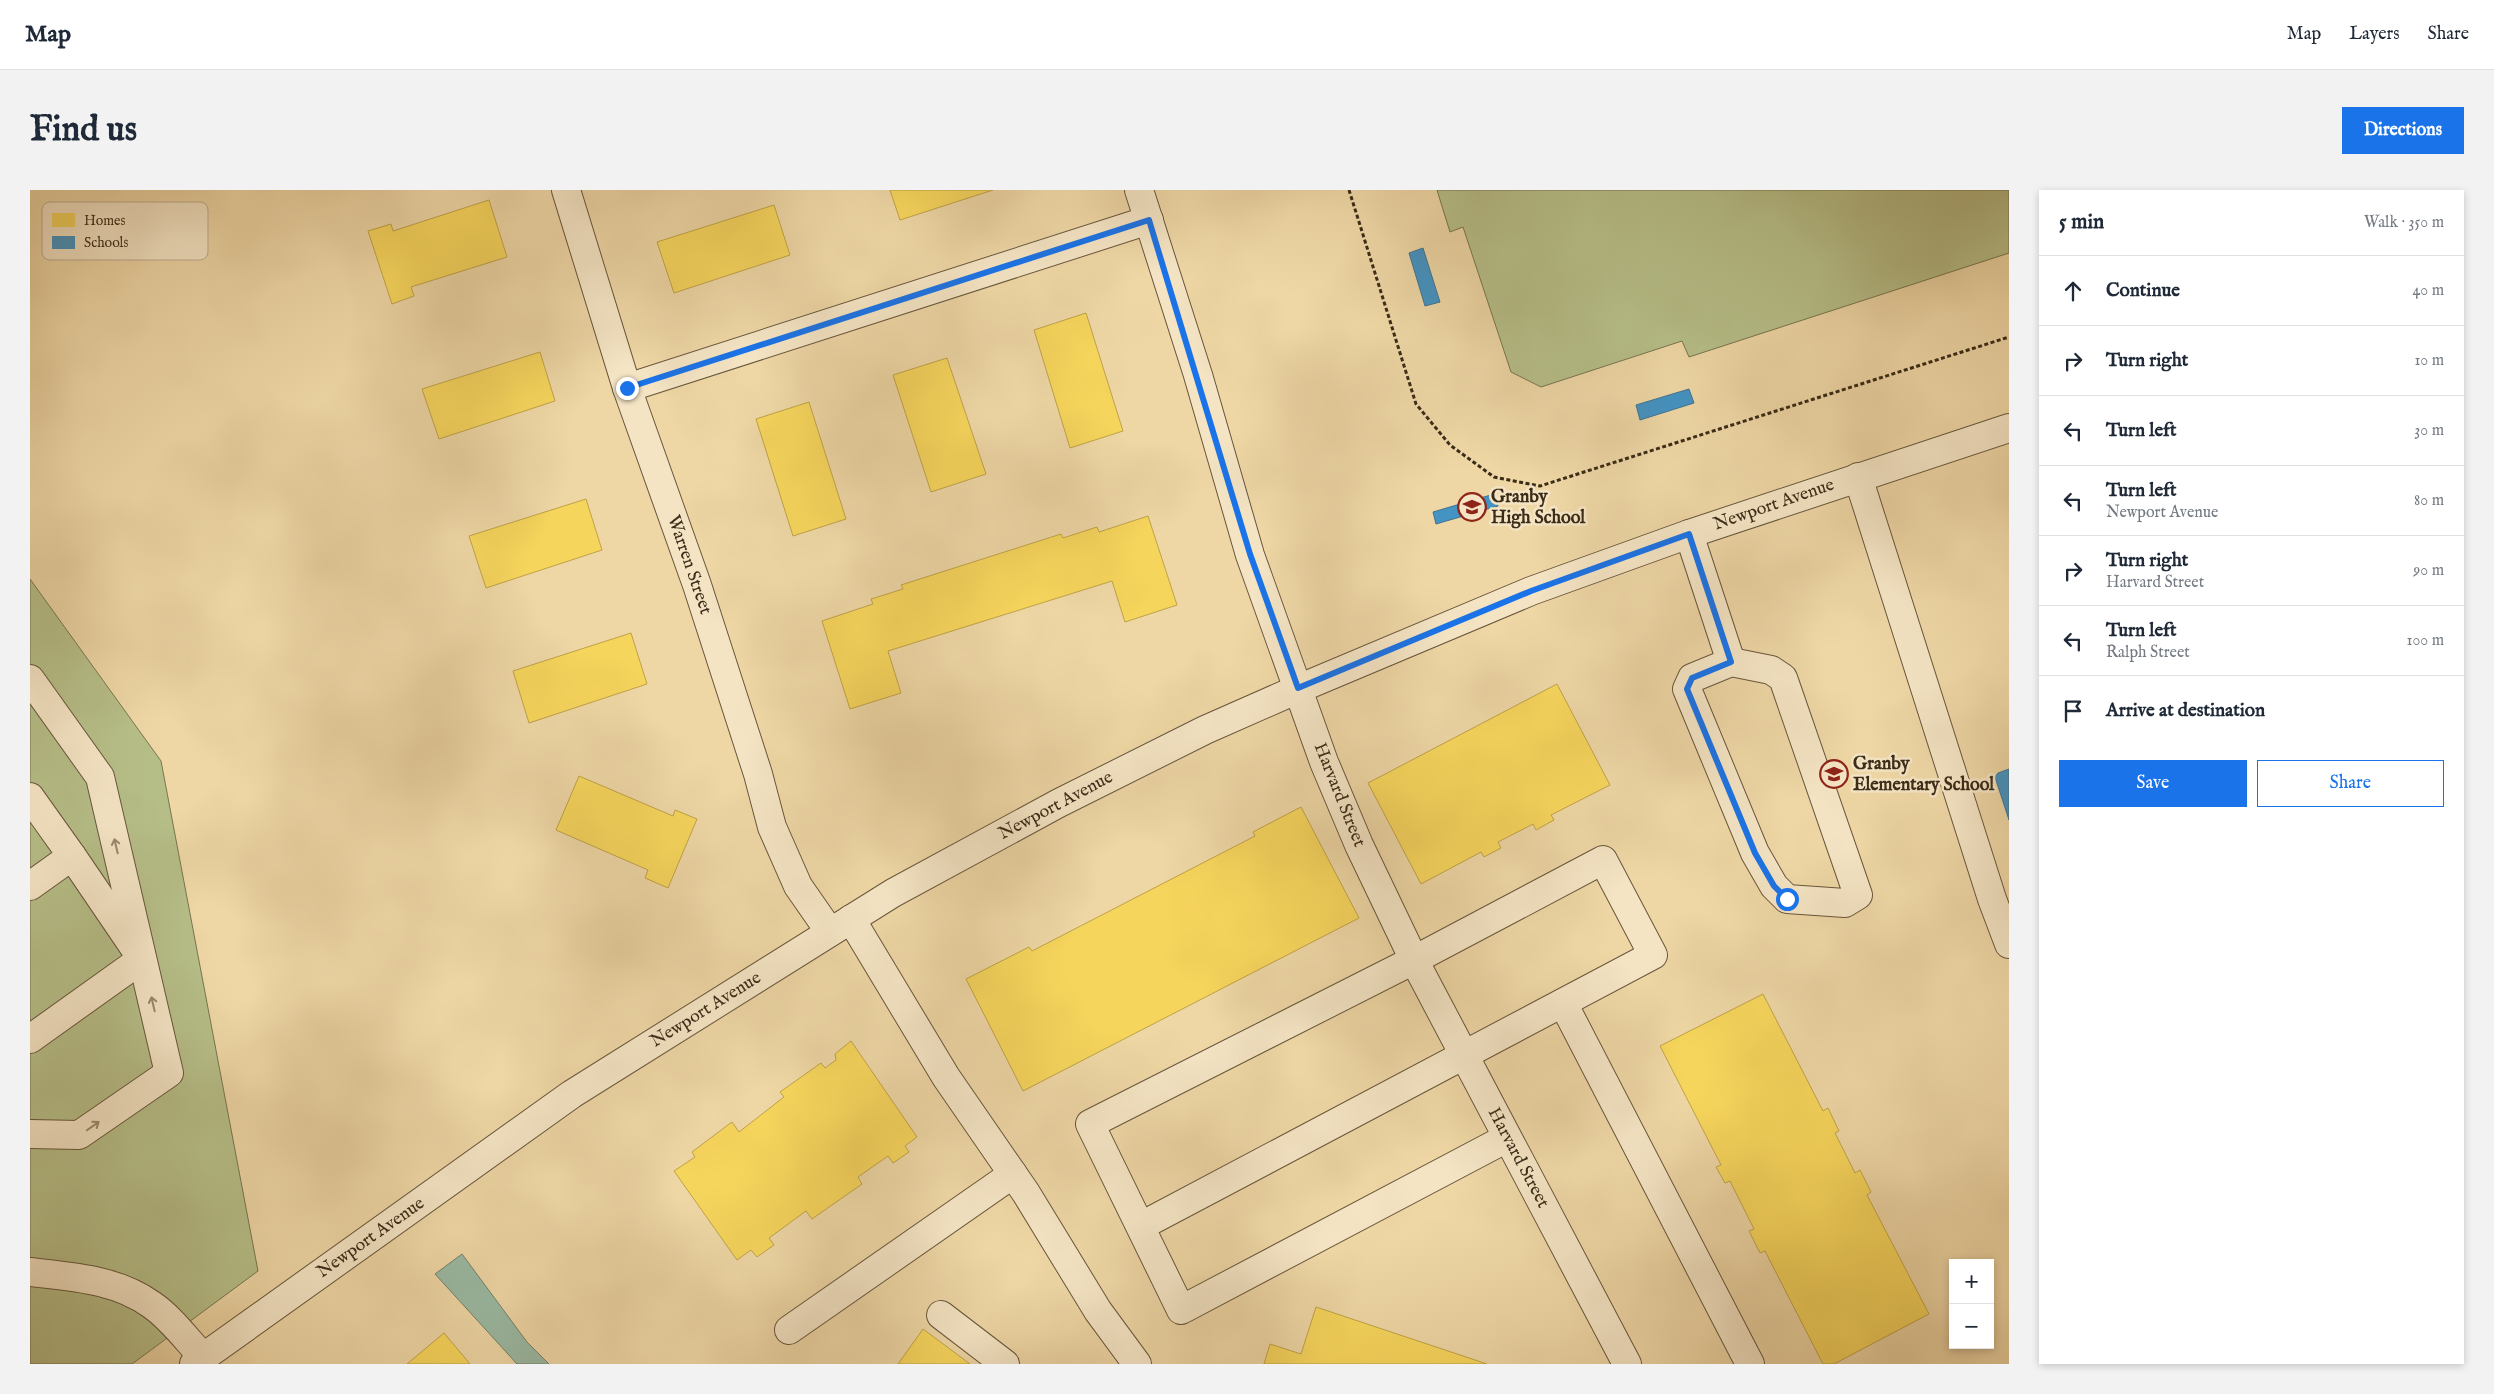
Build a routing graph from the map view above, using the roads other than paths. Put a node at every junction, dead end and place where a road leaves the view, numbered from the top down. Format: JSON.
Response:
{"nodes":[{"id":1,"x":566,"y":190,"type":"edge"},
{"id":2,"x":1138,"y":190,"type":"edge"},
{"id":3,"x":1149,"y":220,"type":"junction"},
{"id":4,"x":627,"y":388,"type":"junction"},
{"id":5,"x":2009,"y":428,"type":"edge"},
{"id":6,"x":1858,"y":477,"type":"junction"},
{"id":7,"x":1689,"y":534,"type":"junction"},
{"id":8,"x":1731,"y":662,"type":"junction"},
{"id":9,"x":30,"y":679,"type":"edge"},
{"id":10,"x":1298,"y":688,"type":"junction"},
{"id":11,"x":30,"y":797,"type":"edge"},
{"id":12,"x":72,"y":856,"type":"junction"},
{"id":13,"x":30,"y":886,"type":"edge"},
{"id":14,"x":840,"y":926,"type":"junction"},
{"id":15,"x":2009,"y":944,"type":"edge"},
{"id":16,"x":142,"y":959,"type":"junction"},
{"id":17,"x":1414,"y":960,"type":"junction"},
{"id":18,"x":1563,"y":1003,"type":"junction"},
{"id":19,"x":30,"y":1039,"type":"edge"},
{"id":20,"x":1464,"y":1056,"type":"junction"},
{"id":21,"x":30,"y":1134,"type":"edge"},
{"id":22,"x":1507,"y":1138,"type":"junction"},
{"id":23,"x":1013,"y":1174,"type":"junction"},
{"id":24,"x":1140,"y":1226,"type":"junction"},
{"id":25,"x":30,"y":1272,"type":"edge"},
{"id":26,"x":941,"y":1315,"type":"dead end"},
{"id":27,"x":789,"y":1330,"type":"dead end"},
{"id":28,"x":199,"y":1361,"type":"edge"},
{"id":29,"x":1004,"y":1364,"type":"edge"},
{"id":30,"x":1137,"y":1364,"type":"edge"},
{"id":31,"x":1627,"y":1364,"type":"edge"},
{"id":32,"x":1750,"y":1364,"type":"edge"}],
"edges":[{"from":1,"to":4,"type":"street","name":"Warren Street"},
{"from":2,"to":3,"type":"street","name":"Harvard Street"},
{"from":3,"to":4,"type":"street"},
{"from":3,"to":10,"type":"street","name":"Harvard Street"},
{"from":4,"to":14,"type":"street","name":"Warren Street"},
{"from":5,"to":6,"type":"street","name":"Newport Avenue"},
{"from":6,"to":7,"type":"street","name":"Newport Avenue"},
{"from":6,"to":15,"type":"street"},
{"from":7,"to":8,"type":"street"},
{"from":7,"to":10,"type":"street","name":"Newport Avenue"},
{"from":8,"to":8,"type":"street"},
{"from":16,"to":9,"type":"street","one_way":true},
{"from":10,"to":14,"type":"street","name":"Newport Avenue"},
{"from":10,"to":17,"type":"street","name":"Harvard Street"},
{"from":11,"to":12,"type":"street"},
{"from":12,"to":13,"type":"street"},
{"from":12,"to":16,"type":"street"},
{"from":14,"to":23,"type":"street","name":"Warren Street"},
{"from":14,"to":28,"type":"street","name":"Newport Avenue"},
{"from":16,"to":19,"type":"street"},
{"from":21,"to":16,"type":"street","one_way":true},
{"from":17,"to":18,"type":"street"},
{"from":17,"to":20,"type":"street","name":"Harvard Street"},
{"from":17,"to":24,"type":"street"},
{"from":18,"to":20,"type":"street"},
{"from":18,"to":32,"type":"street"},
{"from":20,"to":22,"type":"street","name":"Harvard Street"},
{"from":20,"to":24,"type":"street"},
{"from":22,"to":24,"type":"street"},
{"from":22,"to":31,"type":"street","name":"Harvard Street"},
{"from":23,"to":27,"type":"street"},
{"from":23,"to":30,"type":"street","name":"Warren Street"},
{"from":25,"to":28,"type":"street"},
{"from":26,"to":29,"type":"street"}]}
